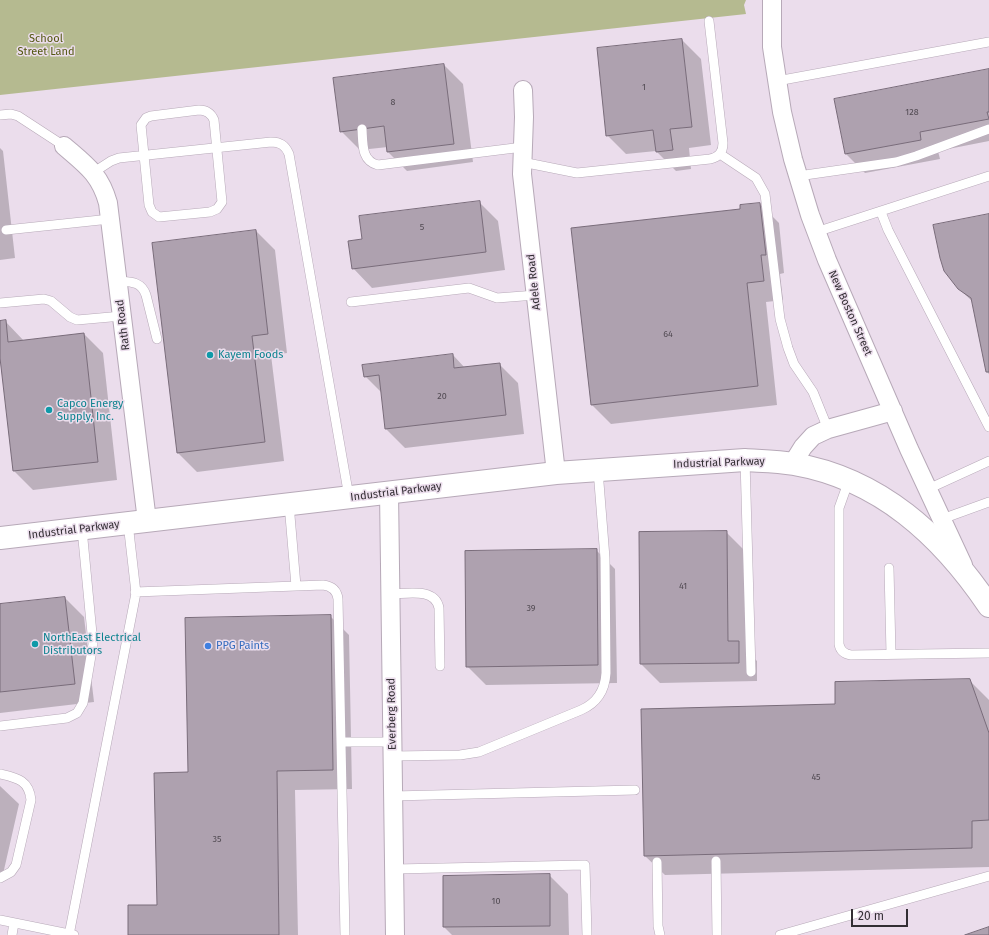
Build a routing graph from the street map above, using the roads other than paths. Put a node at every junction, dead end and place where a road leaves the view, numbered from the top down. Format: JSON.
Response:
{"nodes":[{"id":1,"x":772,"y":0,"type":"edge"},
{"id":2,"x":709,"y":21,"type":"dead end"},
{"id":3,"x":989,"y":42,"type":"edge"},
{"id":4,"x":777,"y":81,"type":"junction"},
{"id":5,"x":523,"y":90,"type":"dead end"},
{"id":6,"x":0,"y":115,"type":"edge"},
{"id":7,"x":362,"y":129,"type":"dead end"},
{"id":8,"x":989,"y":129,"type":"edge"},
{"id":9,"x":64,"y":146,"type":"joint"},
{"id":10,"x":217,"y":147,"type":"junction"},
{"id":11,"x":720,"y":154,"type":"junction"},
{"id":12,"x":143,"y":155,"type":"junction"},
{"id":13,"x":522,"y":155,"type":"junction"},
{"id":14,"x":94,"y":172,"type":"junction"},
{"id":15,"x":798,"y":176,"type":"junction"},
{"id":16,"x":989,"y":176,"type":"edge"},
{"id":17,"x":882,"y":212,"type":"junction"},
{"id":18,"x":110,"y":219,"type":"junction"},
{"id":19,"x":6,"y":230,"type":"dead end"},
{"id":20,"x":816,"y":232,"type":"junction"},
{"id":21,"x":118,"y":282,"type":"junction"},
{"id":22,"x":536,"y":295,"type":"junction"},
{"id":23,"x":351,"y":302,"type":"dead end"},
{"id":24,"x":0,"y":304,"type":"edge"},
{"id":25,"x":122,"y":316,"type":"junction"},
{"id":26,"x":157,"y":339,"type":"dead end"},
{"id":27,"x":893,"y":411,"type":"junction"},
{"id":28,"x":989,"y":426,"type":"edge"},
{"id":29,"x":828,"y":429,"type":"junction"},
{"id":30,"x":745,"y":460,"type":"junction"},
{"id":31,"x":989,"y":461,"type":"edge"},
{"id":32,"x":793,"y":463,"type":"junction"},
{"id":33,"x":598,"y":470,"type":"junction"},
{"id":34,"x":556,"y":473,"type":"junction"},
{"id":35,"x":849,"y":480,"type":"junction"},
{"id":36,"x":928,"y":489,"type":"junction"},
{"id":37,"x":389,"y":492,"type":"junction"},
{"id":38,"x":349,"y":497,"type":"junction"},
{"id":39,"x":989,"y":502,"type":"edge"},
{"id":40,"x":289,"y":504,"type":"junction"},
{"id":41,"x":942,"y":519,"type":"junction"},
{"id":42,"x":137,"y":522,"type":"junction"},
{"id":43,"x":82,"y":529,"type":"junction"},
{"id":44,"x":0,"y":538,"type":"edge"},
{"id":45,"x":889,"y":568,"type":"dead end"},
{"id":46,"x":970,"y":578,"type":"junction"},
{"id":47,"x":296,"y":586,"type":"junction"},
{"id":48,"x":135,"y":592,"type":"junction"},
{"id":49,"x":390,"y":594,"type":"junction"},
{"id":50,"x":989,"y":606,"type":"edge"},
{"id":51,"x":989,"y":653,"type":"edge"},
{"id":52,"x":891,"y":654,"type":"junction"},
{"id":53,"x":440,"y":666,"type":"dead end"},
{"id":54,"x":751,"y":672,"type":"dead end"},
{"id":55,"x":0,"y":726,"type":"edge"},
{"id":56,"x":341,"y":742,"type":"junction"},
{"id":57,"x":392,"y":749,"type":"junction"},
{"id":58,"x":0,"y":774,"type":"edge"},
{"id":59,"x":636,"y":790,"type":"dead end"},
{"id":60,"x":393,"y":796,"type":"junction"},
{"id":61,"x":716,"y":861,"type":"dead end"},
{"id":62,"x":657,"y":862,"type":"dead end"},
{"id":63,"x":395,"y":869,"type":"junction"},
{"id":64,"x":989,"y":876,"type":"edge"},
{"id":65,"x":0,"y":878,"type":"edge"},
{"id":66,"x":0,"y":920,"type":"edge"},
{"id":67,"x":14,"y":923,"type":"junction"},
{"id":68,"x":12,"y":935,"type":"edge"},
{"id":69,"x":71,"y":935,"type":"edge"},
{"id":70,"x":345,"y":935,"type":"edge"},
{"id":71,"x":395,"y":935,"type":"edge"},
{"id":72,"x":587,"y":935,"type":"edge"},
{"id":73,"x":660,"y":935,"type":"edge"},
{"id":74,"x":717,"y":935,"type":"edge"},
{"id":75,"x":780,"y":935,"type":"edge"}],
"edges":[{"from":1,"to":4,"type":"street","name":"New Boston Street"},
{"from":2,"to":11,"type":"lane"},
{"from":3,"to":4,"type":"lane"},
{"from":4,"to":15,"type":"street","name":"New Boston Street"},
{"from":5,"to":13,"type":"street","name":"Adele Road"},
{"from":6,"to":9,"type":"lane"},
{"from":7,"to":13,"type":"lane"},
{"from":8,"to":15,"type":"lane"},
{"from":9,"to":14,"type":"street","name":"Rath Road"},
{"from":10,"to":12,"type":"lane"},
{"from":10,"to":12,"type":"lane"},
{"from":10,"to":12,"type":"lane"},
{"from":10,"to":38,"type":"lane"},
{"from":11,"to":13,"type":"lane"},
{"from":11,"to":29,"type":"lane"},
{"from":12,"to":14,"type":"lane"},
{"from":13,"to":22,"type":"street","name":"Adele Road"},
{"from":14,"to":18,"type":"street","name":"Rath Road"},
{"from":15,"to":20,"type":"street","name":"New Boston Street"},
{"from":16,"to":17,"type":"lane"},
{"from":17,"to":20,"type":"lane"},
{"from":17,"to":28,"type":"lane"},
{"from":18,"to":19,"type":"lane"},
{"from":18,"to":21,"type":"street","name":"Rath Road"},
{"from":20,"to":27,"type":"street","name":"New Boston Street"},
{"from":21,"to":25,"type":"street","name":"Rath Road"},
{"from":21,"to":26,"type":"lane"},
{"from":22,"to":23,"type":"lane"},
{"from":22,"to":34,"type":"street","name":"Adele Road"},
{"from":24,"to":25,"type":"lane"},
{"from":25,"to":42,"type":"street","name":"Rath Road"},
{"from":27,"to":29,"type":"street"},
{"from":27,"to":36,"type":"street","name":"New Boston Street"},
{"from":29,"to":32,"type":"street"},
{"from":30,"to":32,"type":"main road","name":"Industrial Parkway"},
{"from":30,"to":33,"type":"main road","name":"Industrial Parkway"},
{"from":30,"to":54,"type":"lane"},
{"from":31,"to":36,"type":"lane"},
{"from":32,"to":35,"type":"main road","name":"Industrial Parkway"},
{"from":33,"to":34,"type":"main road","name":"Industrial Parkway"},
{"from":33,"to":57,"type":"lane"},
{"from":34,"to":37,"type":"main road","name":"Industrial Parkway"},
{"from":35,"to":46,"type":"main road","name":"Industrial Parkway"},
{"from":35,"to":52,"type":"lane"},
{"from":36,"to":41,"type":"street","name":"New Boston Street"},
{"from":37,"to":38,"type":"main road","name":"Industrial Parkway"},
{"from":37,"to":49,"type":"street","name":"Everberg Road"},
{"from":38,"to":40,"type":"main road","name":"Industrial Parkway"},
{"from":39,"to":41,"type":"lane"},
{"from":40,"to":42,"type":"main road","name":"Industrial Parkway"},
{"from":40,"to":47,"type":"lane"},
{"from":41,"to":46,"type":"street","name":"New Boston Street"},
{"from":42,"to":43,"type":"main road","name":"Industrial Parkway"},
{"from":42,"to":48,"type":"lane"},
{"from":43,"to":44,"type":"main road","name":"Industrial Parkway"},
{"from":43,"to":55,"type":"lane"},
{"from":45,"to":52,"type":"lane"},
{"from":46,"to":50,"type":"main road","name":"New Boston Street"},
{"from":47,"to":48,"type":"lane"},
{"from":47,"to":56,"type":"lane"},
{"from":48,"to":69,"type":"lane"},
{"from":49,"to":53,"type":"lane"},
{"from":49,"to":57,"type":"street","name":"Everberg Road"},
{"from":51,"to":52,"type":"lane"},
{"from":56,"to":57,"type":"lane"},
{"from":56,"to":70,"type":"lane"},
{"from":57,"to":60,"type":"street","name":"Everberg Road"},
{"from":58,"to":65,"type":"lane"},
{"from":59,"to":60,"type":"lane"},
{"from":60,"to":63,"type":"street","name":"Everberg Road"},
{"from":61,"to":74,"type":"lane"},
{"from":62,"to":73,"type":"lane"},
{"from":63,"to":71,"type":"street","name":"Everberg Road"},
{"from":63,"to":72,"type":"lane"},
{"from":64,"to":75,"type":"lane"},
{"from":66,"to":67,"type":"lane"},
{"from":67,"to":68,"type":"lane"},
{"from":67,"to":69,"type":"lane"}]}
